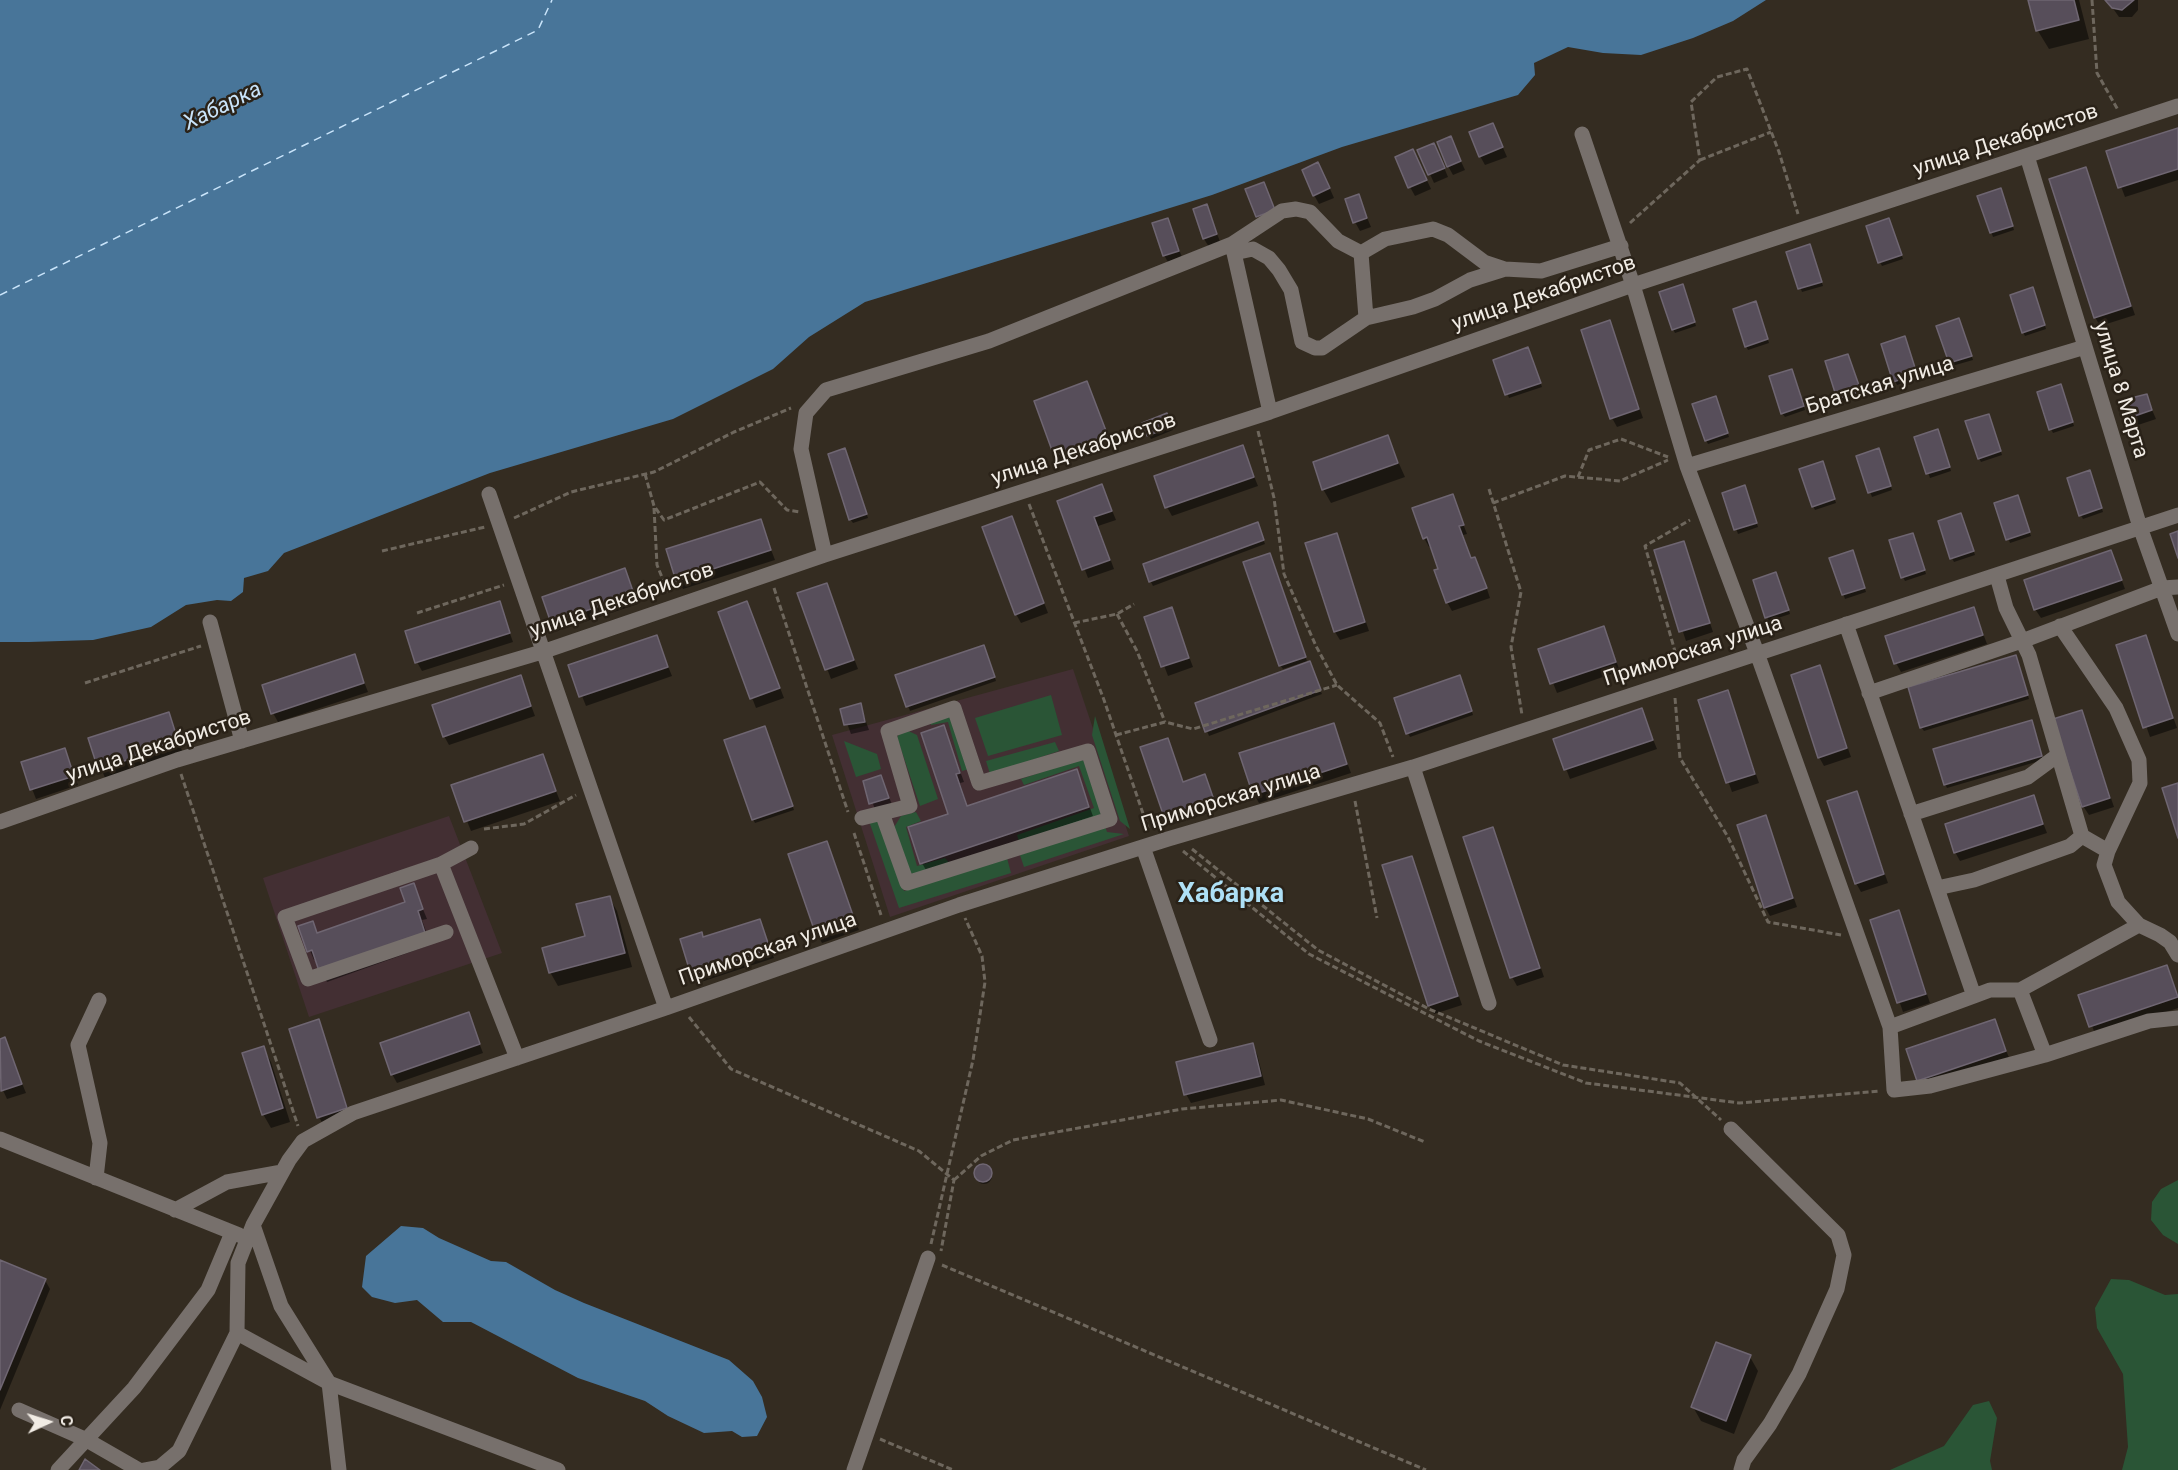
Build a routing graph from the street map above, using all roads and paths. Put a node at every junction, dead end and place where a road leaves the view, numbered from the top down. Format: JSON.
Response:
{"nodes":[{"id":1,"x":2092,"y":0,"type":"edge"},
{"id":2,"x":2178,"y":106,"type":"edge"},
{"id":3,"x":2126,"y":123,"type":"junction"},
{"id":4,"x":1771,"y":132,"type":"junction"},
{"id":5,"x":1582,"y":134,"type":"dead end"},
{"id":6,"x":2027,"y":156,"type":"junction"},
{"id":7,"x":1700,"y":160,"type":"junction"},
{"id":8,"x":1803,"y":230,"type":"junction"},
{"id":9,"x":1618,"y":239,"type":"junction"},
{"id":10,"x":1233,"y":249,"type":"junction"},
{"id":11,"x":1361,"y":253,"type":"junction"},
{"id":12,"x":1505,"y":269,"type":"junction"},
{"id":13,"x":1633,"y":285,"type":"junction"},
{"id":14,"x":1366,"y":318,"type":"junction"},
{"id":15,"x":2085,"y":347,"type":"junction"},
{"id":16,"x":794,"y":407,"type":"dead end"},
{"id":17,"x":1270,"y":412,"type":"junction"},
{"id":18,"x":1255,"y":417,"type":"junction"},
{"id":19,"x":1687,"y":466,"type":"junction"},
{"id":20,"x":645,"y":474,"type":"junction"},
{"id":21,"x":1578,"y":477,"type":"junction"},
{"id":22,"x":1489,"y":489,"type":"dead end"},
{"id":23,"x":1024,"y":491,"type":"junction"},
{"id":24,"x":489,"y":494,"type":"dead end"},
{"id":25,"x":1493,"y":503,"type":"junction"},
{"id":26,"x":654,"y":506,"type":"junction"},
{"id":27,"x":816,"y":515,"type":"junction"},
{"id":28,"x":2178,"y":515,"type":"edge"},
{"id":29,"x":1692,"y":518,"type":"dead end"},
{"id":30,"x":500,"y":525,"type":"junction"},
{"id":31,"x":2140,"y":527,"type":"junction"},
{"id":32,"x":382,"y":551,"type":"dead end"},
{"id":33,"x":825,"y":555,"type":"junction"},
{"id":34,"x":769,"y":574,"type":"junction"},
{"id":35,"x":1997,"y":576,"type":"junction"},
{"id":36,"x":519,"y":579,"type":"junction"},
{"id":37,"x":2178,"y":587,"type":"edge"},
{"id":38,"x":2162,"y":588,"type":"junction"},
{"id":39,"x":685,"y":602,"type":"junction"},
{"id":40,"x":1134,"y":604,"type":"dead end"},
{"id":41,"x":417,"y":613,"type":"dead end"},
{"id":42,"x":1117,"y":614,"type":"junction"},
{"id":43,"x":210,"y":622,"type":"dead end"},
{"id":44,"x":1074,"y":623,"type":"junction"},
{"id":45,"x":1846,"y":624,"type":"junction"},
{"id":46,"x":2060,"y":626,"type":"junction"},
{"id":47,"x":2178,"y":634,"type":"edge"},
{"id":48,"x":215,"y":641,"type":"junction"},
{"id":49,"x":2022,"y":641,"type":"junction"},
{"id":50,"x":545,"y":651,"type":"junction"},
{"id":51,"x":1757,"y":653,"type":"junction"},
{"id":52,"x":1678,"y":679,"type":"junction"},
{"id":53,"x":86,"y":683,"type":"dead end"},
{"id":54,"x":1337,"y":685,"type":"junction"},
{"id":55,"x":1869,"y":693,"type":"junction"},
{"id":56,"x":1165,"y":722,"type":"junction"},
{"id":57,"x":1525,"y":730,"type":"junction"},
{"id":58,"x":1116,"y":735,"type":"junction"},
{"id":59,"x":242,"y":741,"type":"junction"},
{"id":60,"x":2058,"y":755,"type":"junction"},
{"id":61,"x":177,"y":760,"type":"junction"},
{"id":62,"x":1406,"y":770,"type":"junction"},
{"id":63,"x":1352,"y":785,"type":"junction"},
{"id":64,"x":592,"y":789,"type":"junction"},
{"id":65,"x":882,"y":813,"type":"junction"},
{"id":66,"x":1911,"y":814,"type":"junction"},
{"id":67,"x":0,"y":822,"type":"edge"},
{"id":68,"x":855,"y":822,"type":"junction"},
{"id":69,"x":484,"y":829,"type":"dead end"},
{"id":70,"x":2082,"y":836,"type":"junction"},
{"id":71,"x":1160,"y":841,"type":"junction"},
{"id":72,"x":471,"y":848,"type":"dead end"},
{"id":73,"x":2108,"y":851,"type":"junction"},
{"id":74,"x":441,"y":864,"type":"junction"},
{"id":75,"x":1937,"y":888,"type":"junction"},
{"id":76,"x":959,"y":905,"type":"junction"},
{"id":77,"x":1377,"y":918,"type":"dead end"},
{"id":78,"x":2139,"y":925,"type":"junction"},
{"id":79,"x":886,"y":931,"type":"junction"},
{"id":80,"x":446,"y":932,"type":"dead end"},
{"id":81,"x":1858,"y":938,"type":"junction"},
{"id":82,"x":2178,"y":955,"type":"edge"},
{"id":83,"x":2020,"y":990,"type":"junction"},
{"id":84,"x":1974,"y":996,"type":"junction"},
{"id":85,"x":99,"y":1000,"type":"dead end"},
{"id":86,"x":1489,"y":1003,"type":"dead end"},
{"id":87,"x":672,"y":1006,"type":"junction"},
{"id":88,"x":2178,"y":1018,"type":"edge"},
{"id":89,"x":1890,"y":1028,"type":"junction"},
{"id":90,"x":1210,"y":1040,"type":"dead end"},
{"id":91,"x":2045,"y":1056,"type":"junction"},
{"id":92,"x":516,"y":1058,"type":"junction"},
{"id":93,"x":1894,"y":1090,"type":"junction"},
{"id":94,"x":1700,"y":1100,"type":"junction"},
{"id":95,"x":1731,"y":1129,"type":"joint"},
{"id":96,"x":0,"y":1139,"type":"edge"},
{"id":97,"x":303,"y":1141,"type":"junction"},
{"id":98,"x":1425,"y":1142,"type":"dead end"},
{"id":99,"x":282,"y":1172,"type":"junction"},
{"id":100,"x":96,"y":1178,"type":"junction"},
{"id":101,"x":954,"y":1180,"type":"junction"},
{"id":102,"x":175,"y":1210,"type":"junction"},
{"id":103,"x":250,"y":1232,"type":"junction"},
{"id":104,"x":232,"y":1233,"type":"junction"},
{"id":105,"x":931,"y":1261,"type":"junction"},
{"id":106,"x":237,"y":1333,"type":"junction"},
{"id":107,"x":329,"y":1383,"type":"junction"},
{"id":108,"x":18,"y":1410,"type":"dead end"},
{"id":109,"x":867,"y":1433,"type":"junction"},
{"id":110,"x":85,"y":1439,"type":"junction"},
{"id":111,"x":58,"y":1470,"type":"edge"},
{"id":112,"x":142,"y":1470,"type":"edge"},
{"id":113,"x":339,"y":1470,"type":"edge"},
{"id":114,"x":558,"y":1470,"type":"edge"},
{"id":115,"x":854,"y":1470,"type":"edge"},
{"id":116,"x":953,"y":1470,"type":"edge"},
{"id":117,"x":1426,"y":1470,"type":"edge"},
{"id":118,"x":1741,"y":1470,"type":"edge"}],
"edges":[{"from":1,"to":3,"type":"path"},
{"from":2,"to":3,"type":"street","name":"улица Декабристов"},
{"from":3,"to":6,"type":"street","name":"улица Декабристов"},
{"from":4,"to":7,"type":"path"},
{"from":4,"to":7,"type":"path"},
{"from":4,"to":8,"type":"path"},
{"from":5,"to":9,"type":"street"},
{"from":6,"to":8,"type":"street","name":"улица Декабристов"},
{"from":6,"to":15,"type":"street","name":"улица 8 Марта"},
{"from":7,"to":9,"type":"path"},
{"from":8,"to":13,"type":"street","name":"улица Декабристов"},
{"from":9,"to":12,"type":"street"},
{"from":9,"to":13,"type":"street"},
{"from":10,"to":11,"type":"street"},
{"from":10,"to":14,"type":"street"},
{"from":10,"to":17,"type":"street"},
{"from":10,"to":27,"type":"street"},
{"from":11,"to":12,"type":"street"},
{"from":11,"to":14,"type":"street"},
{"from":12,"to":14,"type":"street"},
{"from":13,"to":17,"type":"street","name":"улица Декабристов"},
{"from":13,"to":19,"type":"street"},
{"from":15,"to":19,"type":"street","name":"Братская улица"},
{"from":15,"to":31,"type":"street","name":"улица 8 Марта"},
{"from":16,"to":20,"type":"path"},
{"from":17,"to":18,"type":"street","name":"улица Декабристов"},
{"from":18,"to":23,"type":"street","name":"улица Декабристов"},
{"from":18,"to":54,"type":"path"},
{"from":19,"to":51,"type":"street"},
{"from":20,"to":26,"type":"path"},
{"from":20,"to":30,"type":"path"},
{"from":21,"to":21,"type":"path"},
{"from":21,"to":25,"type":"path"},
{"from":22,"to":25,"type":"path"},
{"from":23,"to":33,"type":"street","name":"улица Декабристов"},
{"from":23,"to":44,"type":"path"},
{"from":24,"to":30,"type":"street"},
{"from":25,"to":57,"type":"path"},
{"from":26,"to":27,"type":"path"},
{"from":26,"to":39,"type":"path"},
{"from":27,"to":33,"type":"street"},
{"from":28,"to":31,"type":"street","name":"Приморская улица"},
{"from":29,"to":52,"type":"path"},
{"from":30,"to":32,"type":"path"},
{"from":30,"to":36,"type":"street"},
{"from":31,"to":35,"type":"street","name":"Приморская улица"},
{"from":31,"to":38,"type":"street","name":"улица 8 Марта"},
{"from":33,"to":34,"type":"street","name":"улица Декабристов"},
{"from":34,"to":39,"type":"street","name":"улица Декабристов"},
{"from":34,"to":68,"type":"path"},
{"from":35,"to":45,"type":"street","name":"Приморская улица"},
{"from":35,"to":49,"type":"street"},
{"from":36,"to":41,"type":"path"},
{"from":36,"to":50,"type":"street"},
{"from":37,"to":38,"type":"street"},
{"from":38,"to":46,"type":"street"},
{"from":38,"to":47,"type":"street","name":"улица 8 Марта"},
{"from":39,"to":50,"type":"street","name":"улица Декабристов"},
{"from":40,"to":42,"type":"path"},
{"from":42,"to":44,"type":"path"},
{"from":42,"to":56,"type":"path"},
{"from":43,"to":48,"type":"street"},
{"from":44,"to":58,"type":"path"},
{"from":45,"to":51,"type":"street","name":"Приморская улица"},
{"from":45,"to":55,"type":"street"},
{"from":46,"to":49,"type":"street"},
{"from":46,"to":73,"type":"street"},
{"from":48,"to":53,"type":"path"},
{"from":48,"to":59,"type":"street"},
{"from":49,"to":55,"type":"street"},
{"from":49,"to":60,"type":"street"},
{"from":50,"to":59,"type":"street","name":"улица Декабристов"},
{"from":50,"to":64,"type":"street"},
{"from":51,"to":52,"type":"street","name":"Приморская улица"},
{"from":51,"to":81,"type":"street"},
{"from":52,"to":57,"type":"street","name":"Приморская улица"},
{"from":52,"to":81,"type":"path"},
{"from":54,"to":56,"type":"path"},
{"from":54,"to":62,"type":"path"},
{"from":55,"to":66,"type":"street"},
{"from":56,"to":58,"type":"path"},
{"from":57,"to":62,"type":"street","name":"Приморская улица"},
{"from":58,"to":71,"type":"path"},
{"from":59,"to":61,"type":"street","name":"улица Декабристов"},
{"from":60,"to":66,"type":"street"},
{"from":60,"to":70,"type":"street"},
{"from":61,"to":67,"type":"street","name":"улица Декабристов"},
{"from":61,"to":97,"type":"path"},
{"from":62,"to":63,"type":"street","name":"Приморская улица"},
{"from":62,"to":86,"type":"street"},
{"from":63,"to":71,"type":"street","name":"Приморская улица"},
{"from":63,"to":77,"type":"path"},
{"from":64,"to":69,"type":"path"},
{"from":64,"to":87,"type":"street"},
{"from":65,"to":65,"type":"street"},
{"from":65,"to":68,"type":"street"},
{"from":66,"to":75,"type":"street"},
{"from":68,"to":79,"type":"path"},
{"from":70,"to":73,"type":"street"},
{"from":70,"to":75,"type":"street"},
{"from":71,"to":76,"type":"street","name":"Приморская улица"},
{"from":71,"to":90,"type":"street"},
{"from":71,"to":94,"type":"path"},
{"from":71,"to":94,"type":"path"},
{"from":72,"to":74,"type":"street"},
{"from":73,"to":78,"type":"street"},
{"from":74,"to":80,"type":"street"},
{"from":74,"to":92,"type":"street"},
{"from":75,"to":84,"type":"street"},
{"from":76,"to":79,"type":"street","name":"Приморская улица"},
{"from":76,"to":105,"type":"path"},
{"from":78,"to":82,"type":"street"},
{"from":78,"to":83,"type":"street"},
{"from":79,"to":87,"type":"street","name":"Приморская улица"},
{"from":81,"to":89,"type":"street"},
{"from":83,"to":84,"type":"street"},
{"from":83,"to":91,"type":"street"},
{"from":84,"to":89,"type":"street"},
{"from":85,"to":100,"type":"street"},
{"from":87,"to":92,"type":"street","name":"Приморская улица"},
{"from":87,"to":101,"type":"path"},
{"from":88,"to":91,"type":"street"},
{"from":89,"to":93,"type":"street"},
{"from":91,"to":93,"type":"street"},
{"from":92,"to":97,"type":"street","name":"Приморская улица"},
{"from":93,"to":94,"type":"path"},
{"from":94,"to":95,"type":"path"},
{"from":95,"to":118,"type":"street"},
{"from":96,"to":100,"type":"street"},
{"from":97,"to":99,"type":"street"},
{"from":98,"to":101,"type":"path"},
{"from":99,"to":102,"type":"street"},
{"from":99,"to":103,"type":"street"},
{"from":100,"to":102,"type":"street"},
{"from":101,"to":105,"type":"path"},
{"from":102,"to":104,"type":"street"},
{"from":103,"to":104,"type":"street"},
{"from":103,"to":106,"type":"street"},
{"from":103,"to":107,"type":"street"},
{"from":104,"to":110,"type":"street"},
{"from":105,"to":109,"type":"street"},
{"from":105,"to":117,"type":"path"},
{"from":106,"to":107,"type":"street"},
{"from":106,"to":112,"type":"street"},
{"from":107,"to":113,"type":"street"},
{"from":107,"to":114,"type":"street"},
{"from":108,"to":110,"type":"street"},
{"from":109,"to":115,"type":"street"},
{"from":109,"to":116,"type":"path"},
{"from":110,"to":111,"type":"street"},
{"from":110,"to":112,"type":"street"}]}
